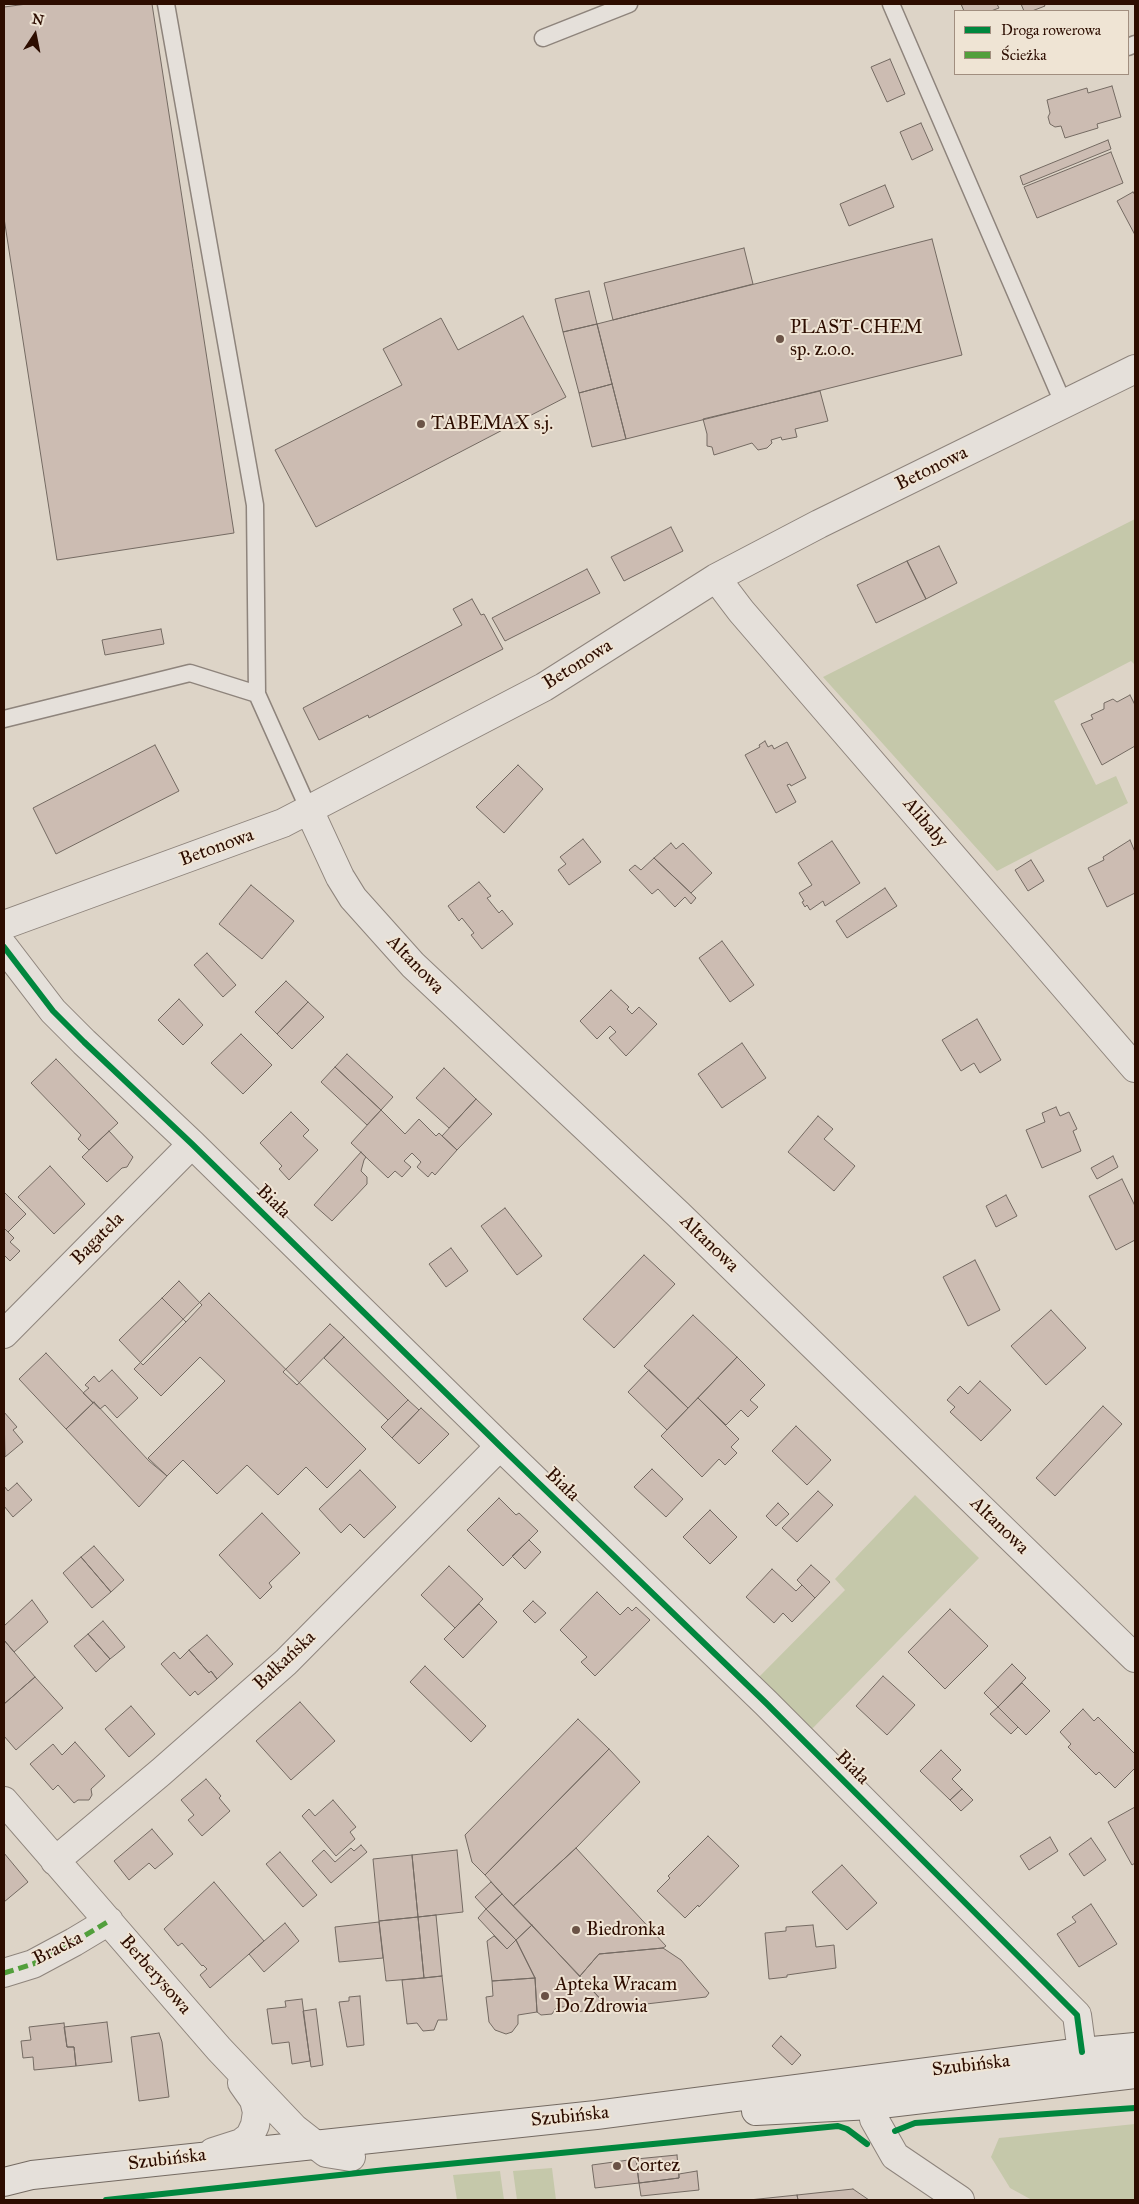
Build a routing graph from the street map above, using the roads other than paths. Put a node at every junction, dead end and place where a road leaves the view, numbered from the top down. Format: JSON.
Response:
{"nodes":[{"id":1,"x":166,"y":4,"type":"edge"},
{"id":2,"x":628,"y":4,"type":"edge"},
{"id":3,"x":891,"y":4,"type":"edge"},
{"id":4,"x":543,"y":38,"type":"dead end"},
{"id":5,"x":1135,"y":369,"type":"edge"},
{"id":6,"x":1064,"y":405,"type":"junction"},
{"id":7,"x":716,"y":578,"type":"junction"},
{"id":8,"x":256,"y":694,"type":"junction"},
{"id":9,"x":4,"y":718,"type":"edge"},
{"id":10,"x":309,"y":810,"type":"junction"},
{"id":11,"x":4,"y":925,"type":"edge"},
{"id":12,"x":4,"y":947,"type":"edge"},
{"id":13,"x":1135,"y":1068,"type":"edge"},
{"id":14,"x":192,"y":1144,"type":"junction"},
{"id":15,"x":4,"y":1334,"type":"edge"},
{"id":16,"x":500,"y":1446,"type":"junction"},
{"id":17,"x":1132,"y":1650,"type":"edge"},
{"id":18,"x":4,"y":1801,"type":"edge"},
{"id":19,"x":55,"y":1861,"type":"junction"},
{"id":20,"x":109,"y":1921,"type":"junction"},
{"id":21,"x":4,"y":1973,"type":"edge"},
{"id":22,"x":1135,"y":2047,"type":"edge"},
{"id":23,"x":219,"y":2049,"type":"junction"},
{"id":24,"x":1082,"y":2052,"type":"junction"},
{"id":25,"x":1135,"y":2074,"type":"edge"},
{"id":26,"x":872,"y":2105,"type":"junction"},
{"id":27,"x":312,"y":2144,"type":"junction"},
{"id":28,"x":352,"y":2157,"type":"junction"},
{"id":29,"x":179,"y":2158,"type":"junction"},
{"id":30,"x":4,"y":2182,"type":"edge"},
{"id":31,"x":4,"y":2189,"type":"edge"},
{"id":32,"x":960,"y":2200,"type":"edge"}],
"edges":[{"from":1,"to":8,"type":"lane"},
{"from":2,"to":4,"type":"lane"},
{"from":3,"to":6,"type":"lane"},
{"from":5,"to":6,"type":"street","name":"Betonowa"},
{"from":6,"to":7,"type":"street","name":"Betonowa"},
{"from":7,"to":10,"type":"street","name":"Betonowa"},
{"from":7,"to":13,"type":"street","name":"Alibaby"},
{"from":8,"to":9,"type":"lane"},
{"from":8,"to":10,"type":"lane"},
{"from":10,"to":11,"type":"street","name":"Betonowa"},
{"from":10,"to":17,"type":"street","name":"Altanowa"},
{"from":12,"to":14,"type":"street","name":"Biała"},
{"from":14,"to":15,"type":"street","name":"Bagatela"},
{"from":14,"to":16,"type":"street","name":"Biała"},
{"from":16,"to":19,"type":"street","name":"Bałkańska"},
{"from":16,"to":24,"type":"street","name":"Biała"},
{"from":18,"to":19,"type":"street","name":"Berberysowa"},
{"from":19,"to":20,"type":"street","name":"Berberysowa"},
{"from":20,"to":21,"type":"street","name":"Bracka"},
{"from":20,"to":23,"type":"street","name":"Berberysowa"},
{"from":22,"to":24,"type":"street","name":"Szubińska"},
{"from":23,"to":27,"type":"street","name":"Berberysowa"},
{"from":23,"to":29,"type":"street"},
{"from":24,"to":27,"type":"street","name":"Szubińska"},
{"from":25,"to":26,"type":"street","name":"Szubińska"},
{"from":26,"to":28,"type":"street","name":"Szubińska"},
{"from":26,"to":32,"type":"street"},
{"from":27,"to":28,"type":"street"},
{"from":27,"to":29,"type":"street","name":"Szubińska"},
{"from":28,"to":31,"type":"street","name":"Szubińska"},
{"from":29,"to":30,"type":"street","name":"Szubińska"}]}
